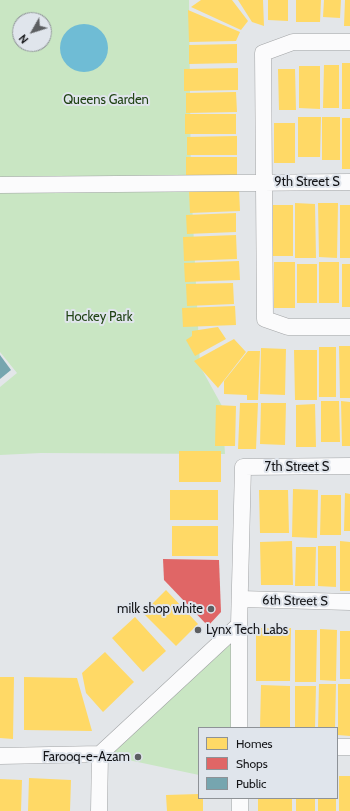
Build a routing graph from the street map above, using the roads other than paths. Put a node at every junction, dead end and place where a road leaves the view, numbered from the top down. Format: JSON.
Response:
{"nodes":[{"id":1,"x":350,"y":42,"type":"edge"},
{"id":2,"x":264,"y":181,"type":"junction"},
{"id":3,"x":350,"y":182,"type":"edge"},
{"id":4,"x":0,"y":185,"type":"edge"},
{"id":5,"x":350,"y":327,"type":"edge"},
{"id":6,"x":350,"y":466,"type":"edge"},
{"id":7,"x":240,"y":600,"type":"junction"},
{"id":8,"x":350,"y":602,"type":"edge"},
{"id":9,"x":239,"y":625,"type":"junction"},
{"id":10,"x":239,"y":727,"type":"edge"},
{"id":11,"x":338,"y":747,"type":"edge"},
{"id":12,"x":350,"y":747,"type":"edge"},
{"id":13,"x":100,"y":754,"type":"junction"},
{"id":14,"x":0,"y":756,"type":"edge"},
{"id":15,"x":240,"y":799,"type":"edge"},
{"id":16,"x":99,"y":811,"type":"edge"},
{"id":17,"x":240,"y":811,"type":"edge"}],
"edges":[{"from":1,"to":2,"type":"street"},
{"from":2,"to":3,"type":"street","name":"9th Street S"},
{"from":2,"to":4,"type":"street","name":"9th Street S"},
{"from":2,"to":5,"type":"street"},
{"from":6,"to":7,"type":"street","name":"7th Street S"},
{"from":7,"to":8,"type":"street","name":"6th Street S"},
{"from":7,"to":9,"type":"street"},
{"from":9,"to":10,"type":"street"},
{"from":9,"to":13,"type":"street"},
{"from":11,"to":12,"type":"street"},
{"from":13,"to":14,"type":"street"},
{"from":13,"to":16,"type":"street"},
{"from":15,"to":17,"type":"street"}]}
